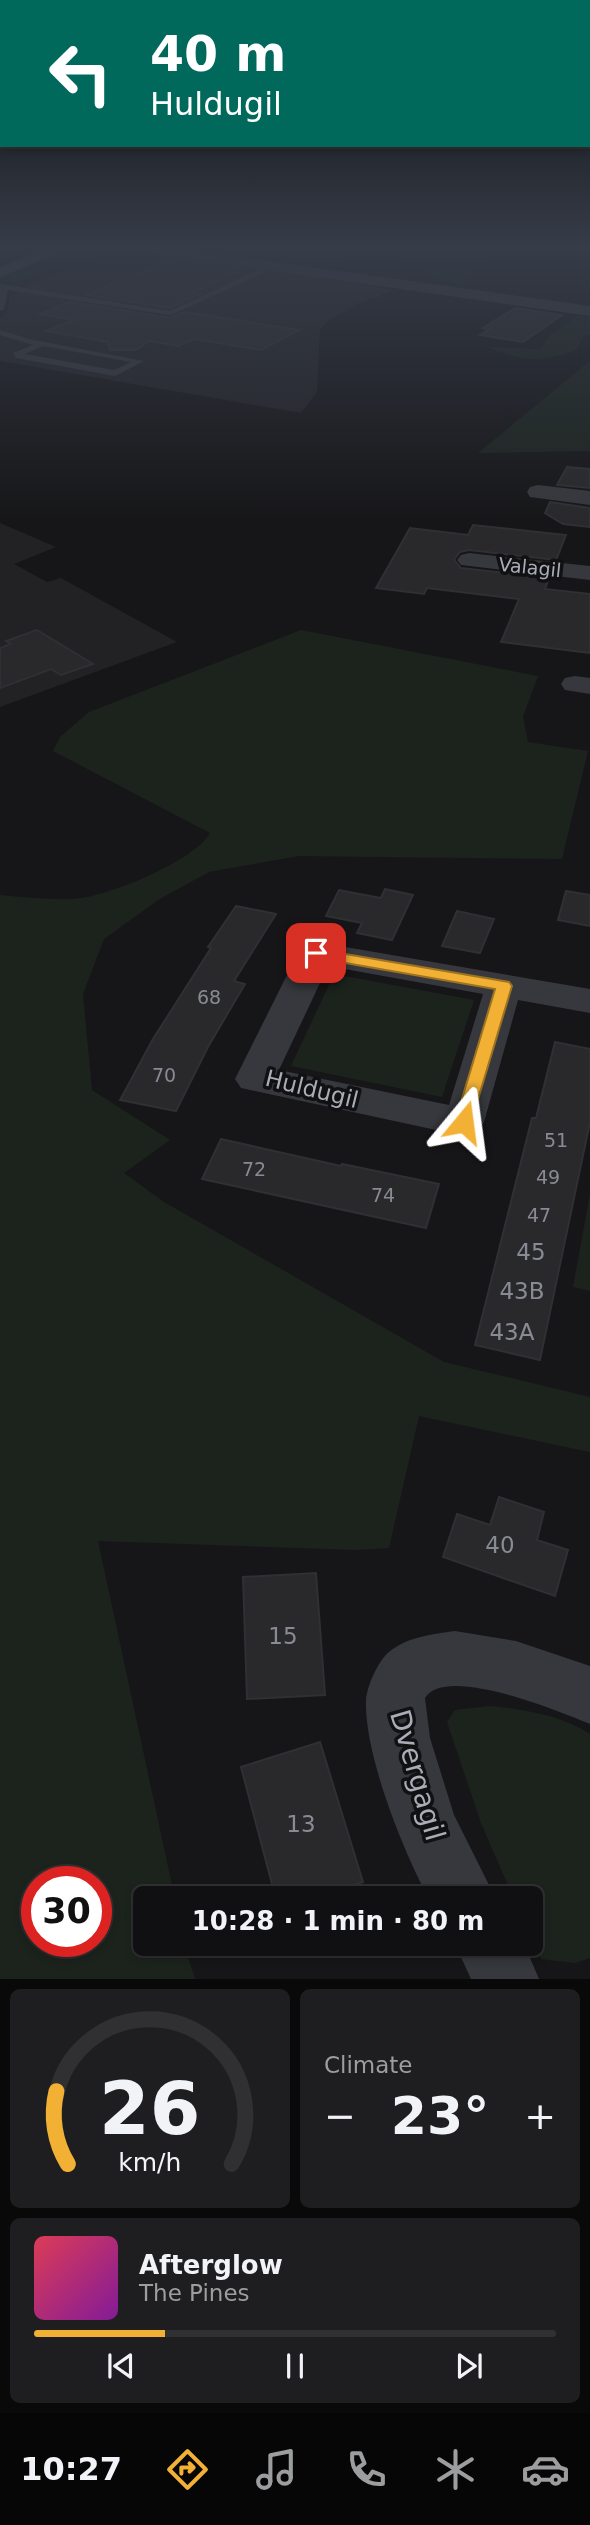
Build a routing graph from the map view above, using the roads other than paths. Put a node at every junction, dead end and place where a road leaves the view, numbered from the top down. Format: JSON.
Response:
{"nodes":[{"id":1,"x":26,"y":339,"type":"edge"},
{"id":2,"x":42,"y":344,"type":"junction"},
{"id":3,"x":538,"y":492,"type":"dead end"},
{"id":4,"x":590,"y":498,"type":"edge"},
{"id":5,"x":469,"y":560,"type":"dead end"},
{"id":6,"x":590,"y":573,"type":"edge"},
{"id":7,"x":504,"y":986,"type":"junction"},
{"id":8,"x":590,"y":1001,"type":"edge"},
{"id":9,"x":590,"y":1695,"type":"edge"},
{"id":10,"x":457,"y":1886,"type":"edge"},
{"id":11,"x":494,"y":1956,"type":"edge"},
{"id":12,"x":506,"y":1979,"type":"edge"}],
"edges":[{"from":1,"to":2,"type":"lane"},
{"from":2,"to":2,"type":"lane"},
{"from":3,"to":4,"type":"street"},
{"from":5,"to":6,"type":"street","name":"Valagil"},
{"from":7,"to":7,"type":"street","name":"Huldugil"},
{"from":7,"to":8,"type":"street","name":"Huldugil"},
{"from":9,"to":10,"type":"street","name":"Dvergagil"},
{"from":11,"to":12,"type":"street"}]}
